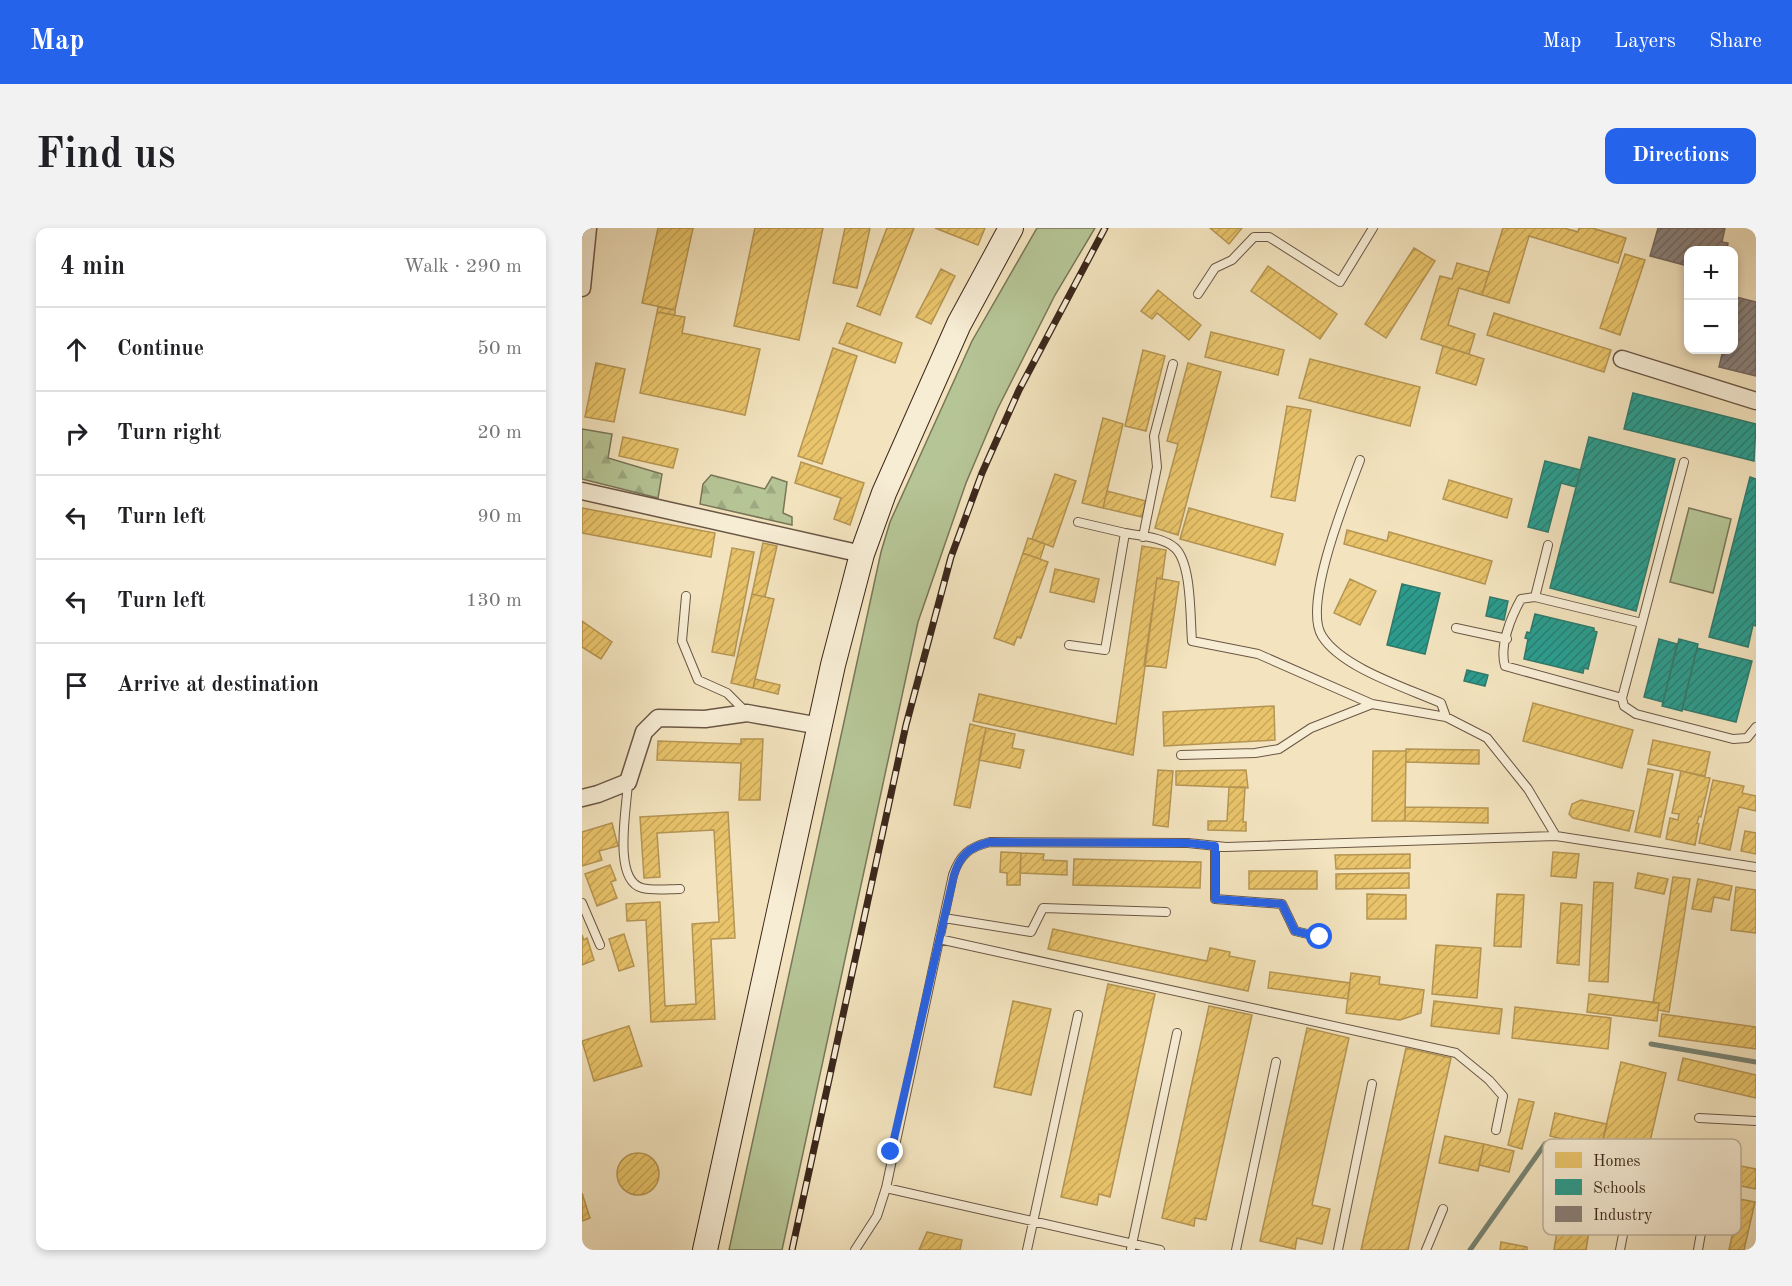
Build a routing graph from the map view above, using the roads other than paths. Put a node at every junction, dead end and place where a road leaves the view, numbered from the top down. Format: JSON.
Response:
{"nodes":[{"id":1,"x":588,"y":228,"type":"edge"},
{"id":2,"x":1011,"y":228,"type":"edge"},
{"id":3,"x":1373,"y":228,"type":"edge"},
{"id":4,"x":582,"y":288,"type":"edge"},
{"id":5,"x":1198,"y":294,"type":"dead end"},
{"id":6,"x":1622,"y":359,"type":"dead end"},
{"id":7,"x":1173,"y":364,"type":"dead end"},
{"id":8,"x":1756,"y":401,"type":"edge"},
{"id":9,"x":1360,"y":460,"type":"dead end"},
{"id":10,"x":1684,"y":462,"type":"dead end"},
{"id":11,"x":582,"y":491,"type":"edge"},
{"id":12,"x":1078,"y":522,"type":"dead end"},
{"id":13,"x":1125,"y":533,"type":"junction"},
{"id":14,"x":1143,"y":537,"type":"junction"},
{"id":15,"x":1548,"y":545,"type":"dead end"},
{"id":16,"x":862,"y":554,"type":"junction"},
{"id":17,"x":686,"y":596,"type":"dead end"},
{"id":18,"x":1535,"y":597,"type":"junction"},
{"id":19,"x":1642,"y":623,"type":"junction"},
{"id":20,"x":1456,"y":628,"type":"dead end"},
{"id":21,"x":1507,"y":639,"type":"junction"},
{"id":22,"x":1069,"y":645,"type":"dead end"},
{"id":23,"x":1622,"y":698,"type":"junction"},
{"id":24,"x":1372,"y":704,"type":"junction"},
{"id":25,"x":747,"y":713,"type":"junction"},
{"id":26,"x":1446,"y":717,"type":"junction"},
{"id":27,"x":820,"y":726,"type":"junction"},
{"id":28,"x":1756,"y":727,"type":"edge"},
{"id":29,"x":1181,"y":755,"type":"dead end"},
{"id":30,"x":628,"y":782,"type":"junction"},
{"id":31,"x":582,"y":798,"type":"edge"},
{"id":32,"x":1556,"y":836,"type":"junction"},
{"id":33,"x":1215,"y":846,"type":"junction"},
{"id":34,"x":1756,"y":867,"type":"edge"},
{"id":35,"x":680,"y":889,"type":"dead end"},
{"id":36,"x":582,"y":903,"type":"edge"},
{"id":37,"x":1166,"y":912,"type":"dead end"},
{"id":38,"x":944,"y":918,"type":"junction"},
{"id":39,"x":1320,"y":937,"type":"dead end"},
{"id":40,"x":939,"y":939,"type":"junction"},
{"id":41,"x":600,"y":945,"type":"dead end"},
{"id":42,"x":1078,"y":1014,"type":"dead end"},
{"id":43,"x":1177,"y":1033,"type":"dead end"},
{"id":44,"x":1276,"y":1062,"type":"dead end"},
{"id":45,"x":1372,"y":1084,"type":"dead end"},
{"id":46,"x":1699,"y":1118,"type":"dead end"},
{"id":47,"x":1756,"y":1120,"type":"edge"},
{"id":48,"x":1496,"y":1130,"type":"dead end"},
{"id":49,"x":886,"y":1188,"type":"junction"},
{"id":50,"x":1443,"y":1209,"type":"dead end"},
{"id":51,"x":1032,"y":1222,"type":"junction"},
{"id":52,"x":1623,"y":1235,"type":"edge"},
{"id":53,"x":1701,"y":1235,"type":"edge"},
{"id":54,"x":1131,"y":1247,"type":"edge"},
{"id":55,"x":705,"y":1250,"type":"edge"},
{"id":56,"x":855,"y":1250,"type":"edge"},
{"id":57,"x":1027,"y":1250,"type":"edge"},
{"id":58,"x":1160,"y":1250,"type":"edge"},
{"id":59,"x":1236,"y":1250,"type":"edge"},
{"id":60,"x":1338,"y":1250,"type":"edge"},
{"id":61,"x":1426,"y":1250,"type":"edge"},
{"id":62,"x":1620,"y":1250,"type":"edge"},
{"id":63,"x":1698,"y":1250,"type":"edge"}],
"edges":[{"from":1,"to":4,"type":"street"},
{"from":2,"to":16,"type":"street"},
{"from":3,"to":5,"type":"lane"},
{"from":6,"to":8,"type":"street"},
{"from":7,"to":14,"type":"lane"},
{"from":9,"to":26,"type":"lane"},
{"from":10,"to":19,"type":"lane"},
{"from":11,"to":16,"type":"street"},
{"from":12,"to":13,"type":"lane"},
{"from":13,"to":14,"type":"lane"},
{"from":13,"to":22,"type":"lane"},
{"from":14,"to":24,"type":"lane"},
{"from":15,"to":18,"type":"lane"},
{"from":16,"to":27,"type":"street"},
{"from":17,"to":25,"type":"lane"},
{"from":18,"to":19,"type":"lane"},
{"from":18,"to":21,"type":"lane"},
{"from":19,"to":23,"type":"lane"},
{"from":20,"to":21,"type":"lane"},
{"from":21,"to":23,"type":"lane"},
{"from":23,"to":28,"type":"lane"},
{"from":24,"to":26,"type":"lane"},
{"from":24,"to":29,"type":"lane"},
{"from":25,"to":27,"type":"street"},
{"from":25,"to":30,"type":"street"},
{"from":26,"to":32,"type":"lane"},
{"from":27,"to":55,"type":"street"},
{"from":30,"to":31,"type":"street"},
{"from":30,"to":35,"type":"lane"},
{"from":32,"to":33,"type":"lane"},
{"from":32,"to":34,"type":"lane"},
{"from":33,"to":38,"type":"lane"},
{"from":33,"to":39,"type":"lane"},
{"from":36,"to":41,"type":"lane"},
{"from":37,"to":38,"type":"lane"},
{"from":38,"to":40,"type":"lane"},
{"from":40,"to":48,"type":"lane"},
{"from":40,"to":49,"type":"lane"},
{"from":42,"to":51,"type":"lane"},
{"from":43,"to":54,"type":"lane"},
{"from":44,"to":59,"type":"lane"},
{"from":45,"to":60,"type":"lane"},
{"from":46,"to":47,"type":"lane"},
{"from":49,"to":51,"type":"lane"},
{"from":49,"to":56,"type":"lane"},
{"from":50,"to":61,"type":"lane"},
{"from":51,"to":54,"type":"lane"},
{"from":51,"to":57,"type":"lane"},
{"from":52,"to":62,"type":"lane"},
{"from":53,"to":63,"type":"lane"},
{"from":54,"to":58,"type":"lane"}]}
